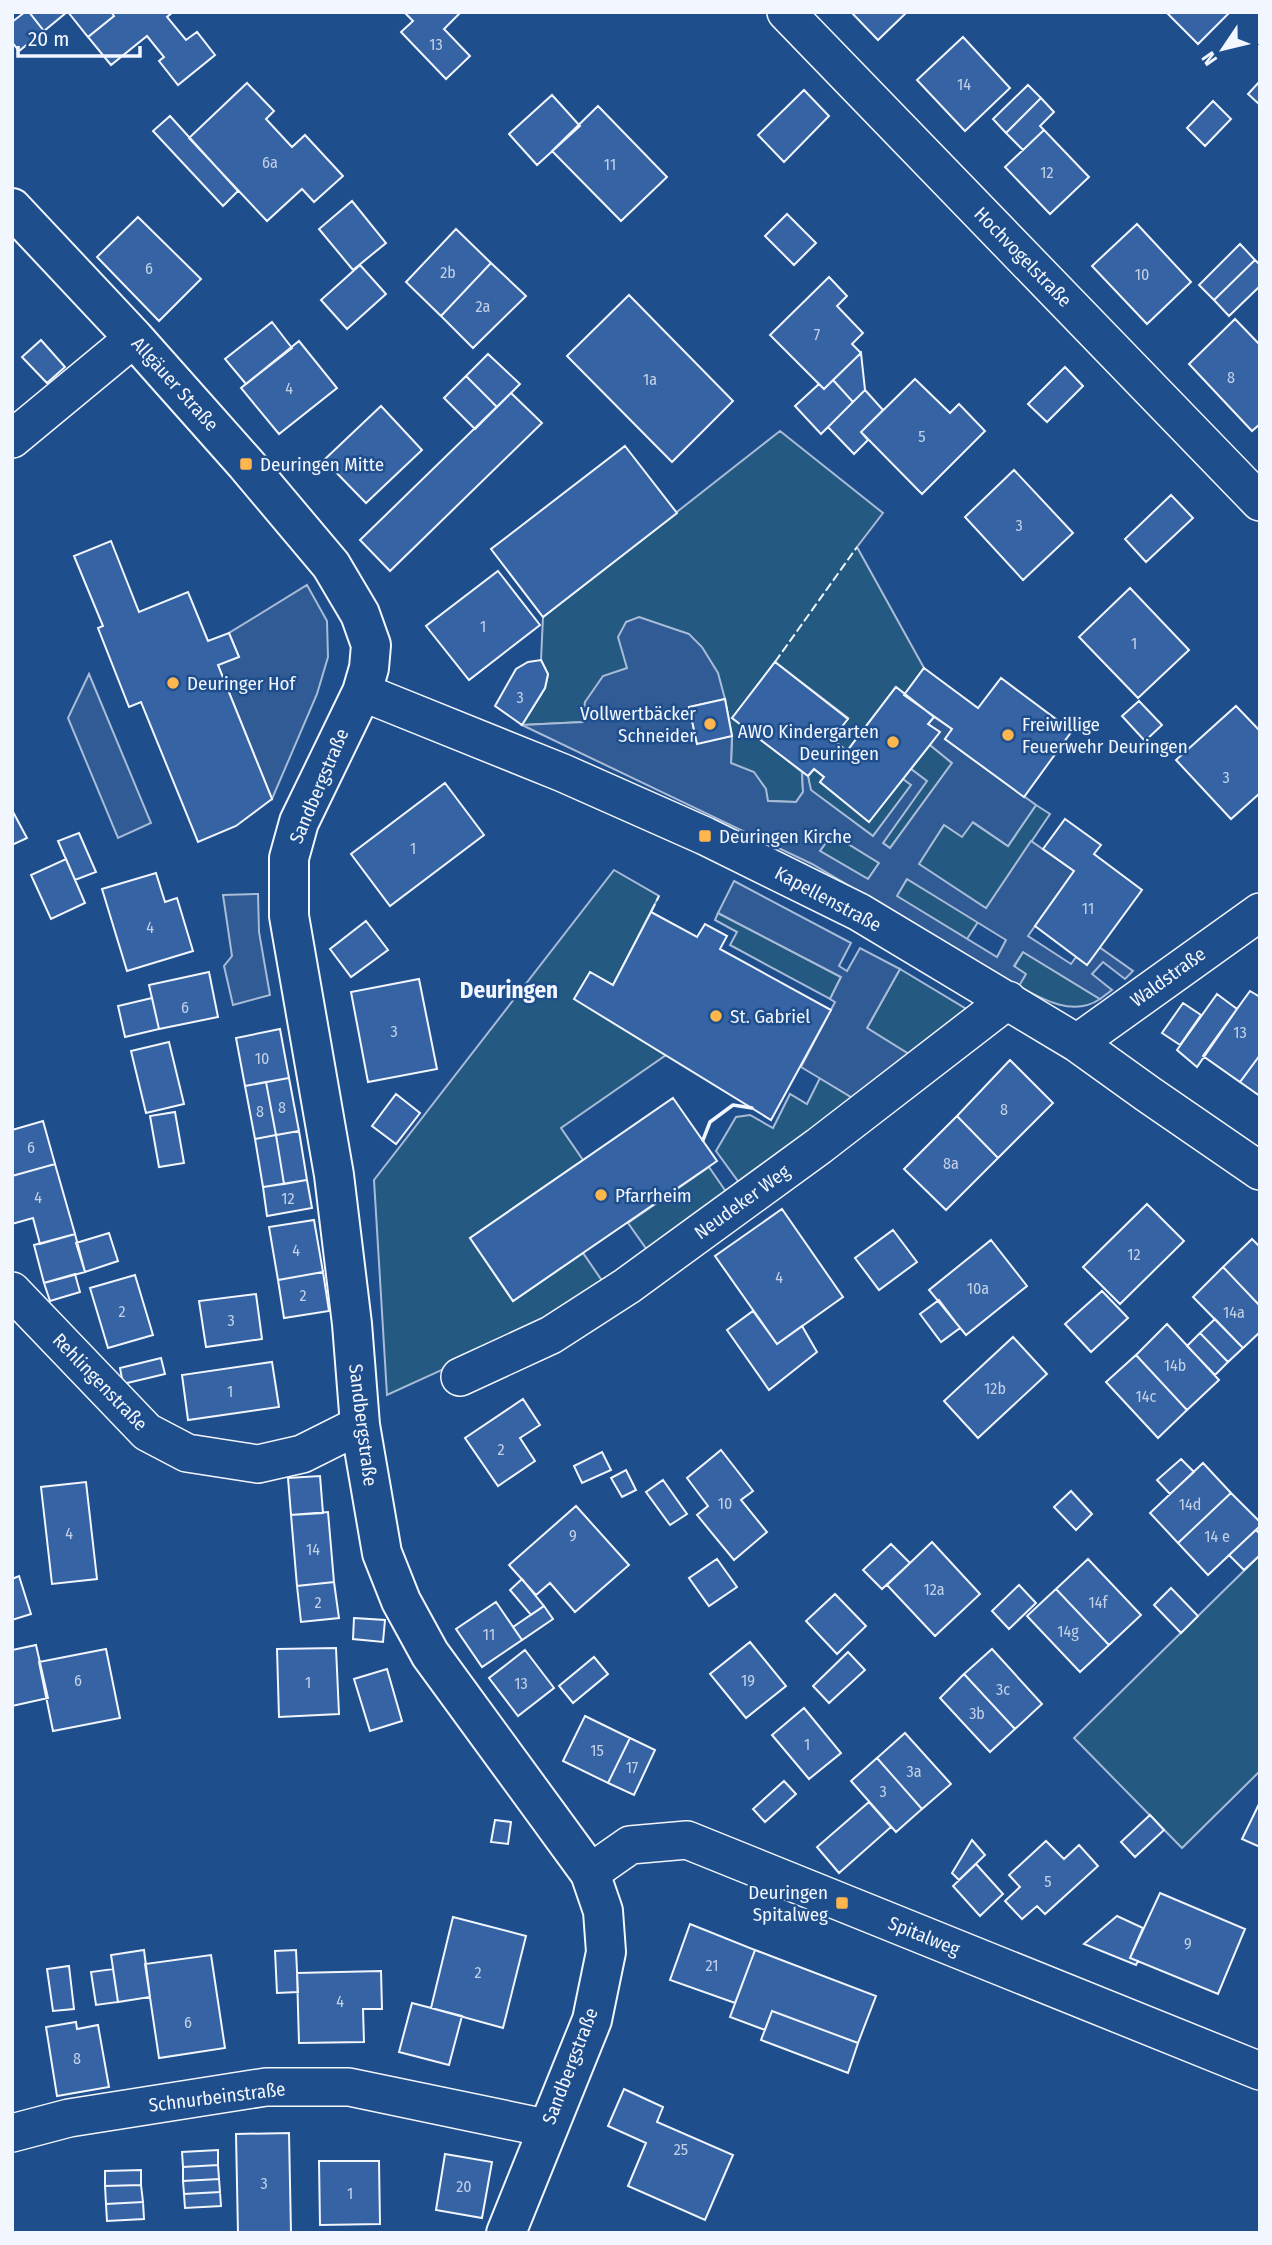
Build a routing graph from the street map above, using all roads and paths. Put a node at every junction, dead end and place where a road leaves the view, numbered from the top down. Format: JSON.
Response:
{"nodes":[{"id":1,"x":786,"y":12,"type":"edge"},
{"id":2,"x":12,"y":208,"type":"edge"},
{"id":3,"x":134,"y":338,"type":"junction"},
{"id":4,"x":12,"y":439,"type":"edge"},
{"id":5,"x":1260,"y":502,"type":"edge"},
{"id":6,"x":331,"y":565,"type":"joint"},
{"id":7,"x":362,"y":692,"type":"junction"},
{"id":8,"x":1260,"y":912,"type":"edge"},
{"id":9,"x":1008,"y":1000,"type":"junction"},
{"id":10,"x":1077,"y":1043,"type":"junction"},
{"id":11,"x":1260,"y":1171,"type":"edge"},
{"id":12,"x":12,"y":1291,"type":"edge"},
{"id":13,"x":460,"y":1377,"type":"dead end"},
{"id":14,"x":360,"y":1425,"type":"junction"},
{"id":15,"x":590,"y":1873,"type":"junction"},
{"id":16,"x":1260,"y":2070,"type":"edge"},
{"id":17,"x":546,"y":2129,"type":"junction"},
{"id":18,"x":12,"y":2133,"type":"edge"},
{"id":19,"x":506,"y":2233,"type":"edge"}],
"edges":[{"from":1,"to":5,"type":"street","name":"Hochvogelstraße"},
{"from":2,"to":3,"type":"street","name":"Allgäuer Straße"},
{"from":3,"to":4,"type":"street"},
{"from":3,"to":6,"type":"street","name":"Allgäuer Straße"},
{"from":6,"to":7,"type":"street","name":"Sandbergstraße"},
{"from":7,"to":9,"type":"street","name":"Kapellenstraße"},
{"from":7,"to":14,"type":"street","name":"Sandbergstraße"},
{"from":8,"to":10,"type":"street","name":"Waldstraße"},
{"from":9,"to":10,"type":"street","name":"Kapellenstraße"},
{"from":9,"to":13,"type":"street","name":"Neudeker Weg"},
{"from":10,"to":11,"type":"street","name":"Kapellenstraße"},
{"from":12,"to":14,"type":"street","name":"Rehlingenstraße"},
{"from":14,"to":15,"type":"street","name":"Sandbergstraße"},
{"from":15,"to":16,"type":"street","name":"Spitalweg"},
{"from":15,"to":17,"type":"street","name":"Sandbergstraße"},
{"from":17,"to":18,"type":"street","name":"Schnurbeinstraße"},
{"from":17,"to":19,"type":"street","name":"Sandbergstraße"}]}
